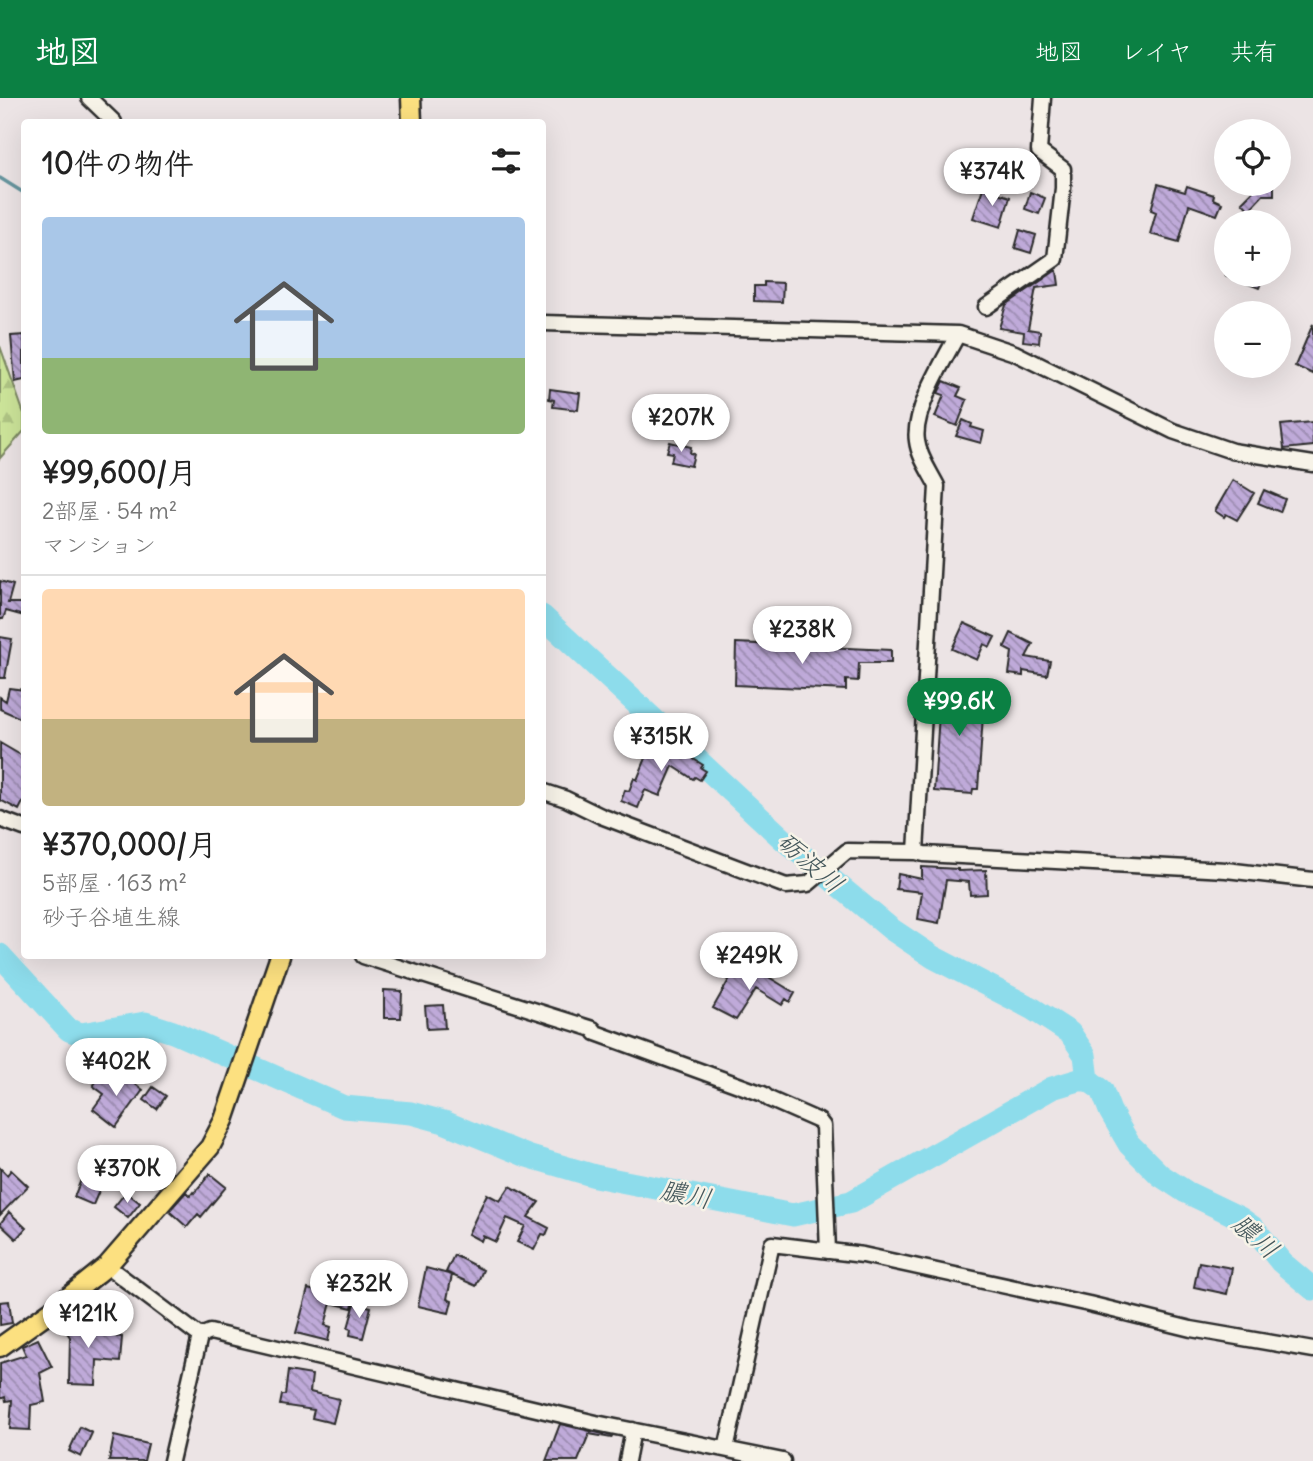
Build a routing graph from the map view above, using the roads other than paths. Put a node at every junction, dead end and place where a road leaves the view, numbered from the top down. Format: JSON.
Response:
{"nodes":[{"id":1,"x":89,"y":98,"type":"edge"},
{"id":2,"x":411,"y":98,"type":"edge"},
{"id":3,"x":1043,"y":98,"type":"edge"},
{"id":4,"x":111,"y":119,"type":"edge"},
{"id":5,"x":412,"y":119,"type":"edge"},
{"id":6,"x":986,"y":307,"type":"dead end"},
{"id":7,"x":546,"y":323,"type":"edge"},
{"id":8,"x":958,"y":334,"type":"junction"},
{"id":9,"x":1313,"y":464,"type":"edge"},
{"id":10,"x":546,"y":793,"type":"edge"},
{"id":11,"x":0,"y":819,"type":"edge"},
{"id":12,"x":21,"y":827,"type":"edge"},
{"id":13,"x":916,"y":852,"type":"junction"},
{"id":14,"x":1313,"y":880,"type":"edge"},
{"id":15,"x":279,"y":959,"type":"edge"},
{"id":16,"x":372,"y":959,"type":"edge"},
{"id":17,"x":828,"y":1248,"type":"junction"},
{"id":18,"x":107,"y":1266,"type":"junction"},
{"id":19,"x":200,"y":1336,"type":"junction"},
{"id":20,"x":0,"y":1347,"type":"edge"},
{"id":21,"x":1313,"y":1350,"type":"edge"},
{"id":22,"x":633,"y":1430,"type":"junction"},
{"id":23,"x":726,"y":1450,"type":"junction"},
{"id":24,"x":171,"y":1461,"type":"edge"},
{"id":25,"x":627,"y":1461,"type":"edge"},
{"id":26,"x":783,"y":1461,"type":"edge"}],
"edges":[{"from":1,"to":4,"type":"street"},
{"from":2,"to":5,"type":"main road"},
{"from":3,"to":6,"type":"street"},
{"from":7,"to":8,"type":"street"},
{"from":8,"to":9,"type":"street"},
{"from":8,"to":13,"type":"street"},
{"from":10,"to":13,"type":"street"},
{"from":11,"to":12,"type":"street"},
{"from":13,"to":14,"type":"street"},
{"from":15,"to":18,"type":"main road"},
{"from":16,"to":17,"type":"street"},
{"from":17,"to":21,"type":"street"},
{"from":17,"to":23,"type":"street"},
{"from":18,"to":19,"type":"street"},
{"from":18,"to":20,"type":"main road"},
{"from":19,"to":22,"type":"street"},
{"from":19,"to":24,"type":"street"},
{"from":22,"to":23,"type":"street"},
{"from":22,"to":25,"type":"street"},
{"from":23,"to":26,"type":"street"}]}
